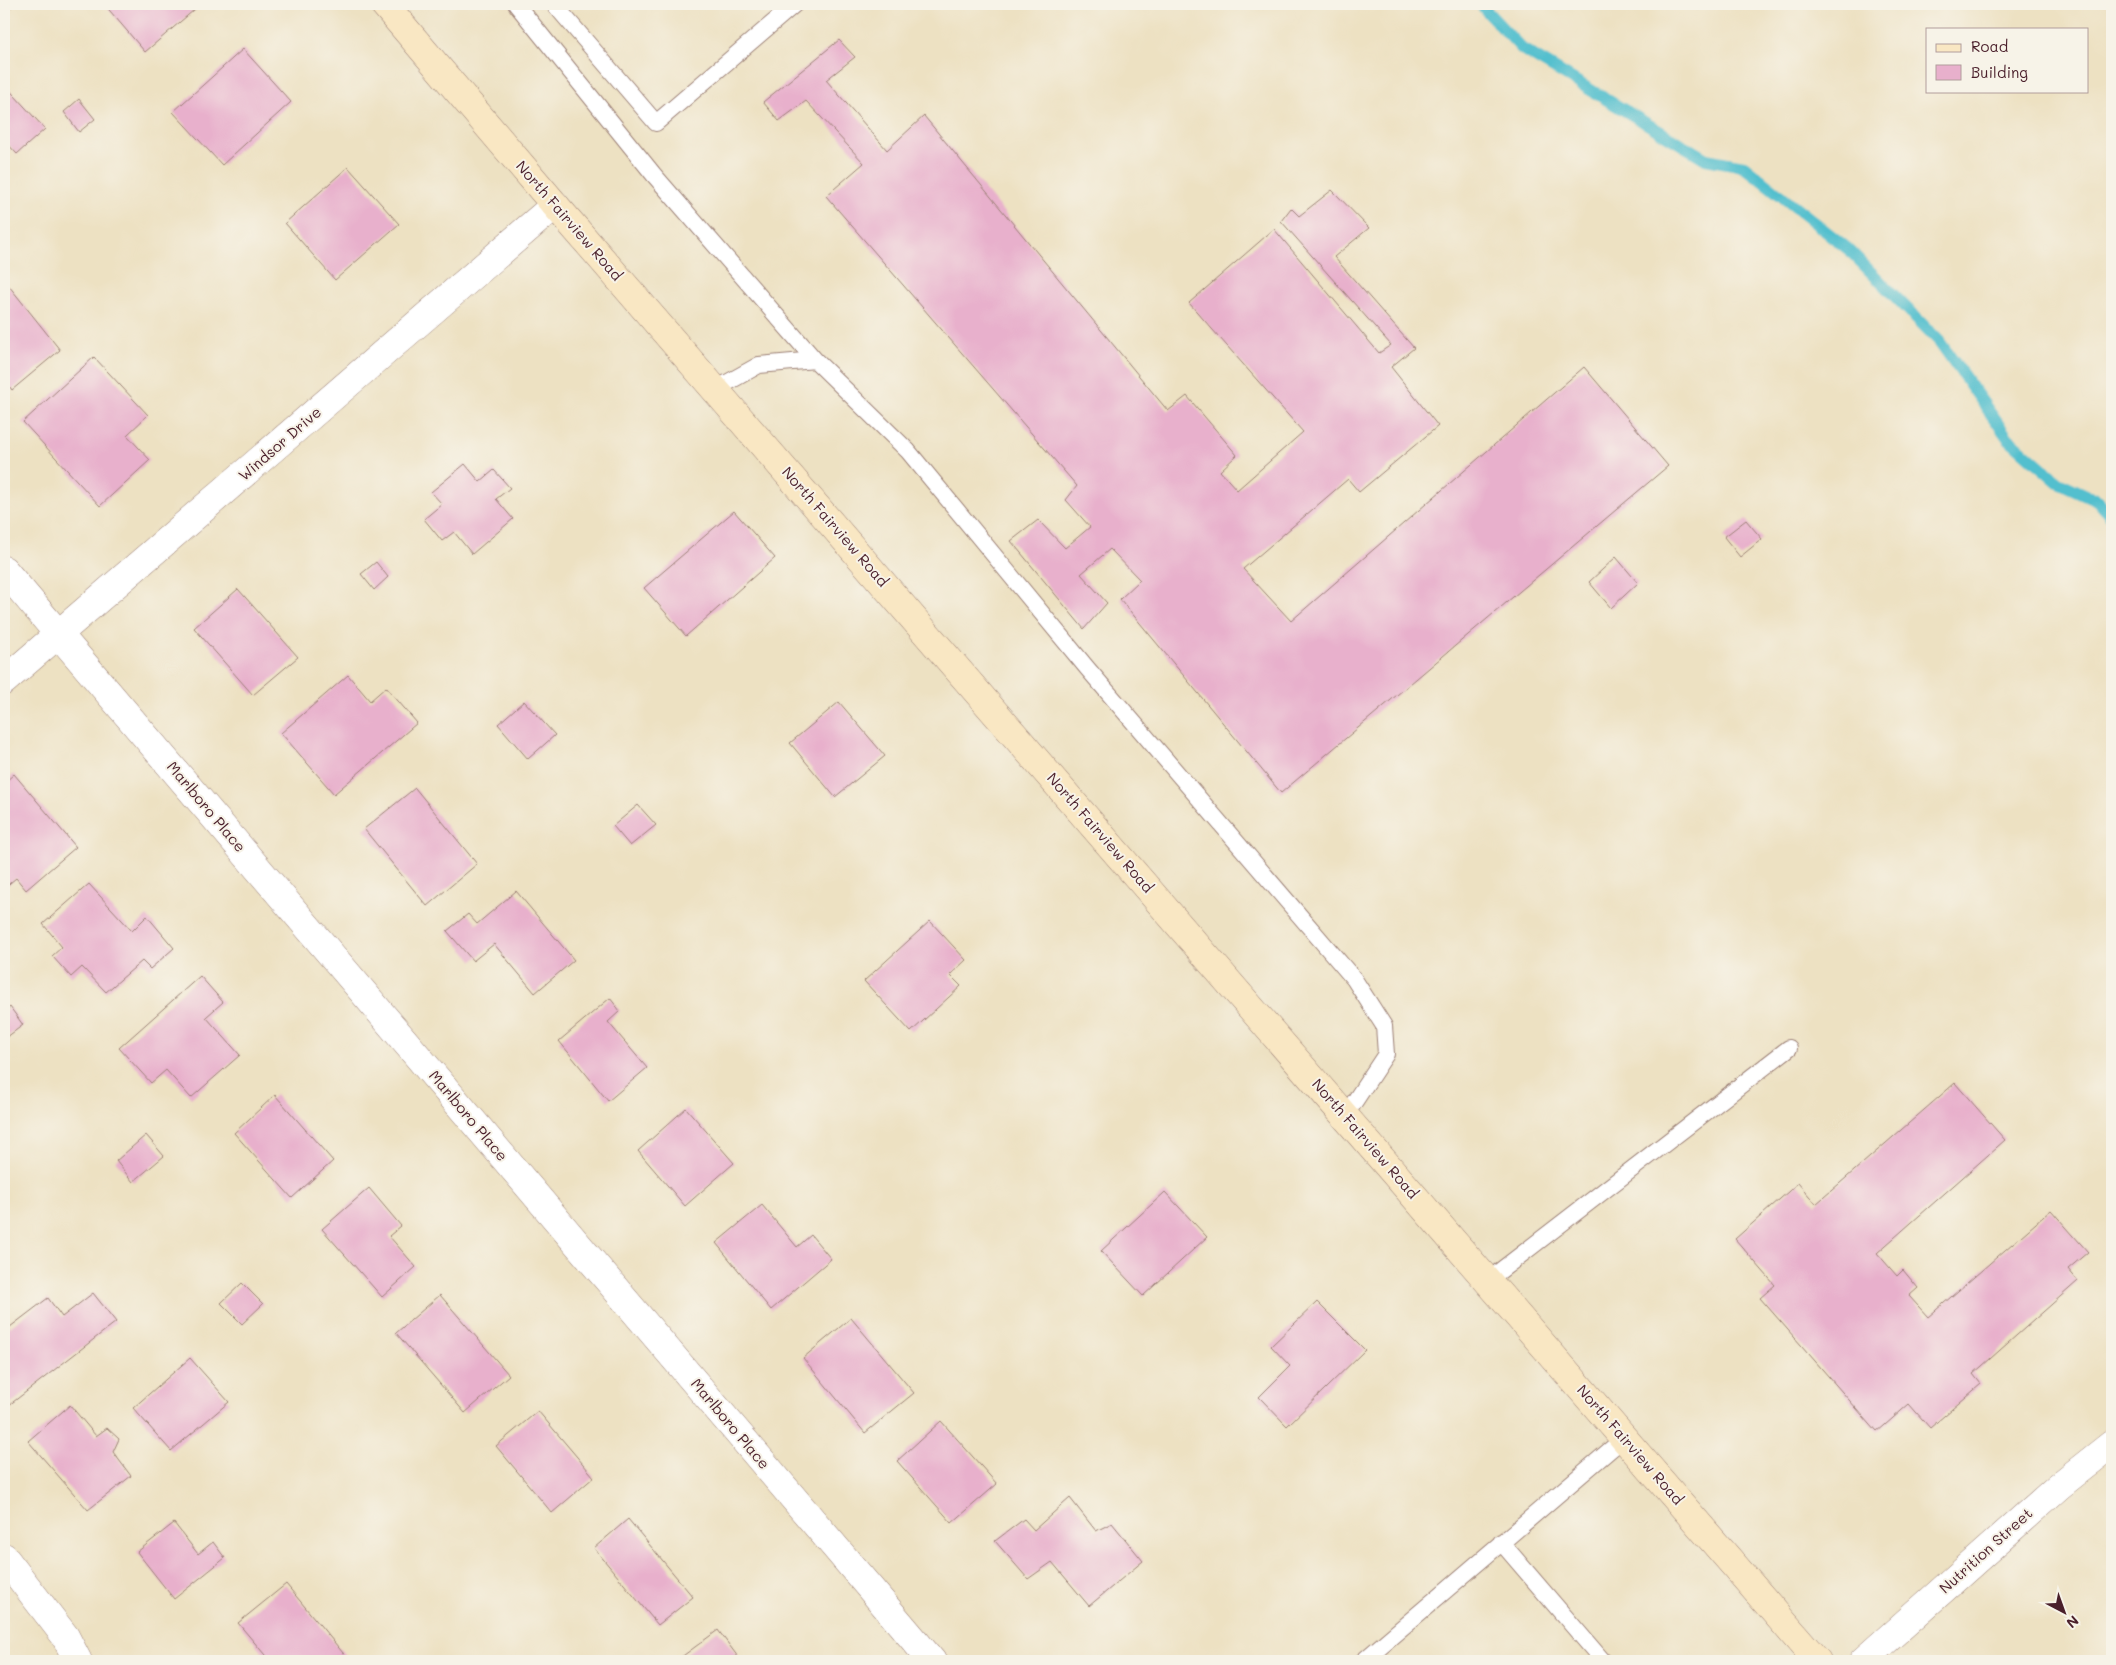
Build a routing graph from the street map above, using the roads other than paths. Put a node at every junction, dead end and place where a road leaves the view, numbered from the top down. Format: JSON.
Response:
{"nodes":[{"id":1,"x":384,"y":4,"type":"edge"},
{"id":2,"x":516,"y":4,"type":"edge"},
{"id":3,"x":554,"y":4,"type":"edge"},
{"id":4,"x":795,"y":4,"type":"edge"},
{"id":5,"x":555,"y":205,"type":"junction"},
{"id":6,"x":815,"y":360,"type":"junction"},
{"id":7,"x":716,"y":389,"type":"junction"},
{"id":8,"x":4,"y":570,"type":"edge"},
{"id":9,"x":59,"y":635,"type":"junction"},
{"id":10,"x":4,"y":681,"type":"edge"},
{"id":11,"x":1789,"y":1048,"type":"dead end"},
{"id":12,"x":1345,"y":1116,"type":"junction"},
{"id":13,"x":1487,"y":1281,"type":"junction"},
{"id":14,"x":1624,"y":1438,"type":"junction"},
{"id":15,"x":2112,"y":1444,"type":"edge"},
{"id":16,"x":1501,"y":1542,"type":"junction"},
{"id":17,"x":4,"y":1557,"type":"edge"},
{"id":18,"x":78,"y":1661,"type":"edge"},
{"id":19,"x":932,"y":1661,"type":"edge"},
{"id":20,"x":1363,"y":1661,"type":"edge"},
{"id":21,"x":1603,"y":1661,"type":"edge"},
{"id":22,"x":1816,"y":1661,"type":"edge"},
{"id":23,"x":1863,"y":1661,"type":"edge"}],
"edges":[{"from":1,"to":5,"type":"main road","name":"North Fairview Road"},
{"from":2,"to":6,"type":"lane"},
{"from":3,"to":4,"type":"lane"},
{"from":5,"to":7,"type":"main road","name":"North Fairview Road"},
{"from":5,"to":9,"type":"street","name":"Windsor Drive"},
{"from":6,"to":7,"type":"lane"},
{"from":6,"to":12,"type":"lane"},
{"from":7,"to":12,"type":"main road","name":"North Fairview Road"},
{"from":8,"to":9,"type":"street","name":"Marlboro Place"},
{"from":9,"to":10,"type":"street","name":"Windsor Drive"},
{"from":9,"to":19,"type":"street","name":"Marlboro Place"},
{"from":11,"to":13,"type":"lane"},
{"from":12,"to":13,"type":"main road","name":"North Fairview Road"},
{"from":13,"to":14,"type":"main road","name":"North Fairview Road"},
{"from":14,"to":16,"type":"lane"},
{"from":14,"to":22,"type":"main road","name":"North Fairview Road"},
{"from":15,"to":23,"type":"street","name":"Nutrition Street"},
{"from":16,"to":20,"type":"lane"},
{"from":16,"to":21,"type":"lane"},
{"from":17,"to":18,"type":"street"}]}
